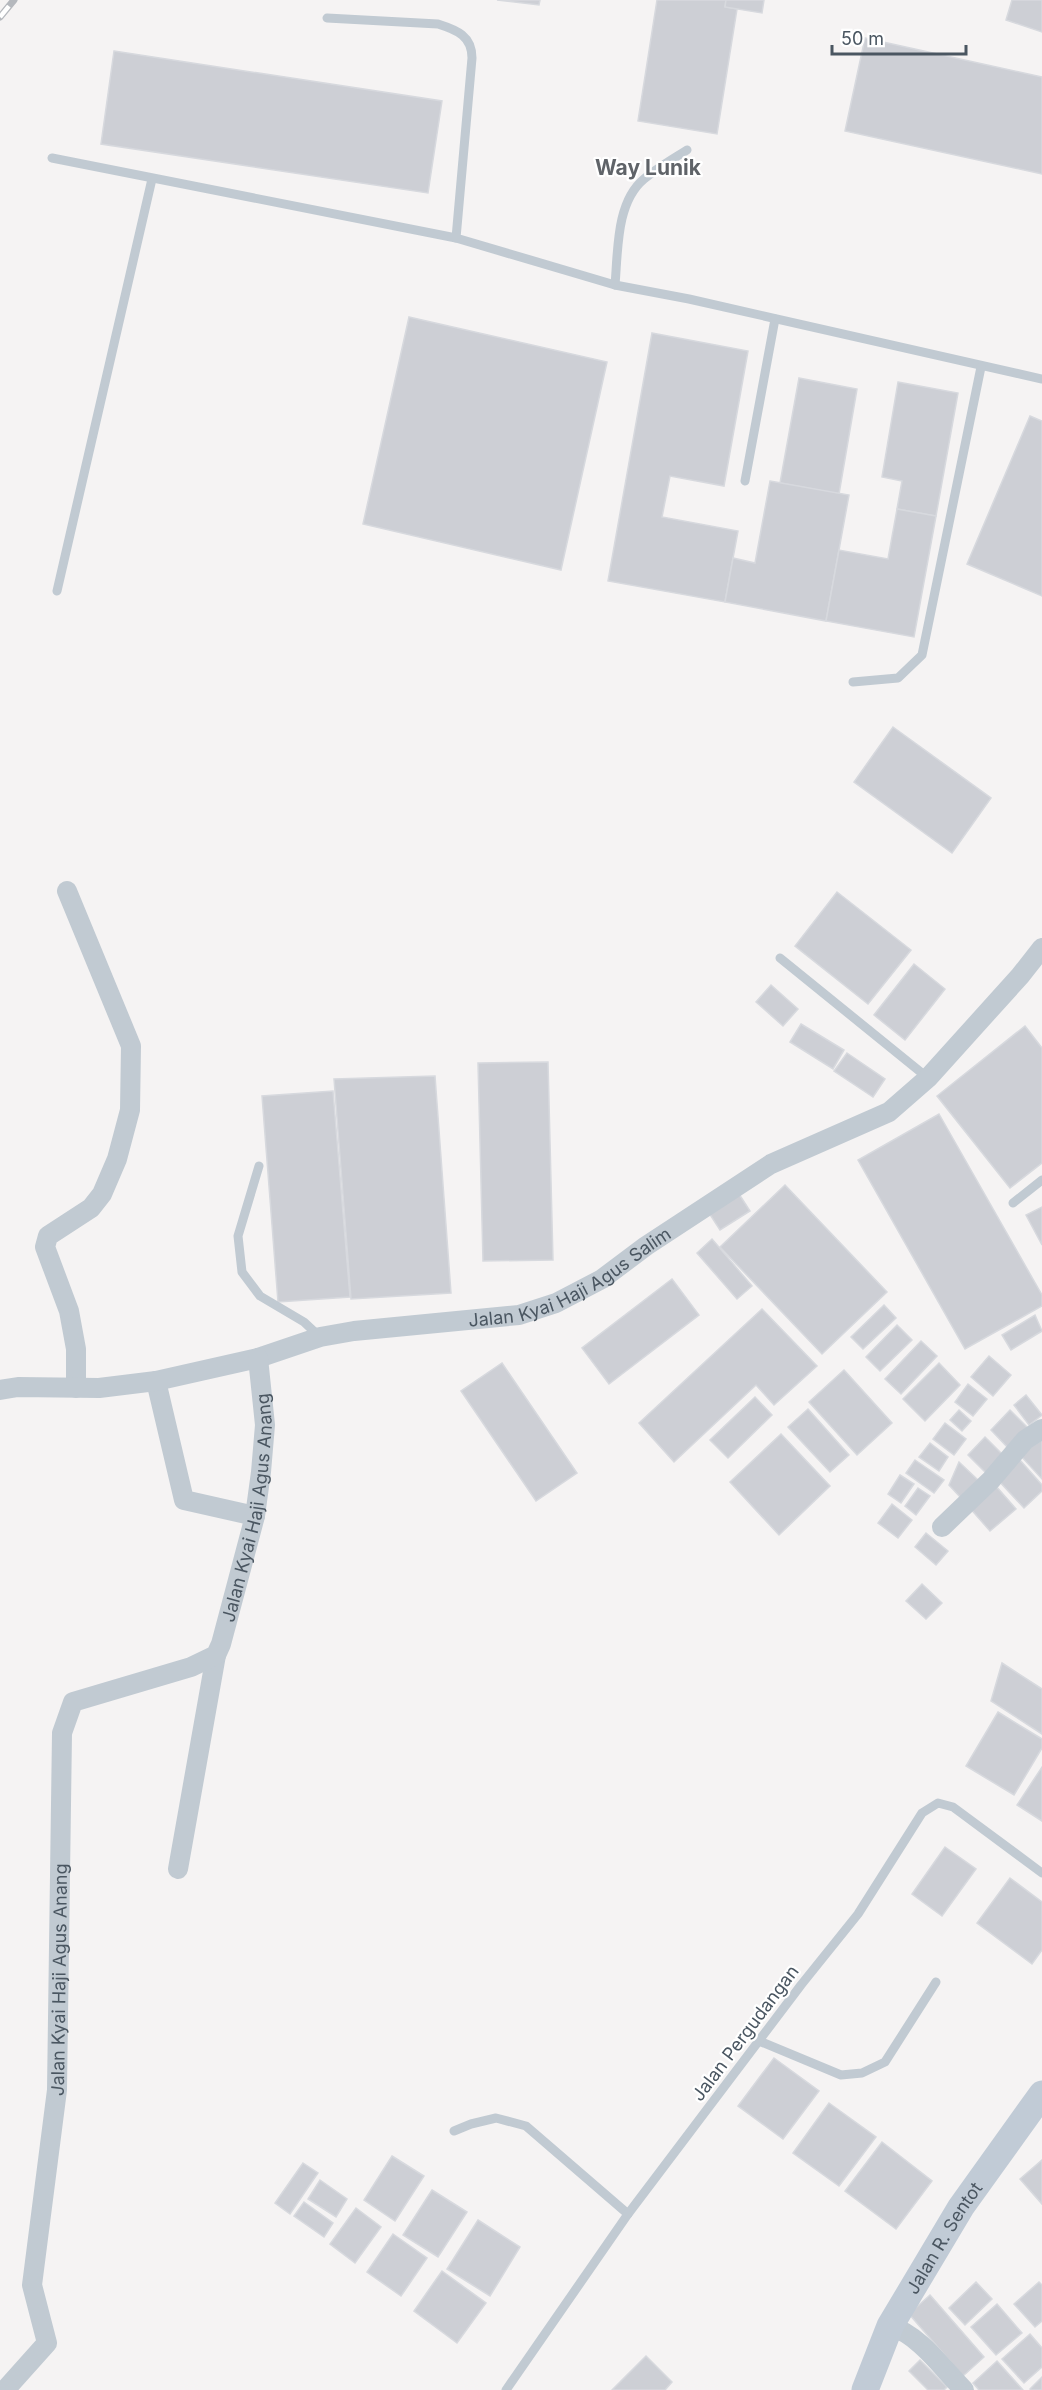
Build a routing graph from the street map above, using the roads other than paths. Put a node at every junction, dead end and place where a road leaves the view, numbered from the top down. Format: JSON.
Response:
{"nodes":[{"id":1,"x":327,"y":18,"type":"dead end"},
{"id":2,"x":687,"y":150,"type":"dead end"},
{"id":3,"x":52,"y":158,"type":"dead end"},
{"id":4,"x":152,"y":179,"type":"junction"},
{"id":5,"x":456,"y":238,"type":"junction"},
{"id":6,"x":615,"y":285,"type":"junction"},
{"id":7,"x":775,"y":319,"type":"junction"},
{"id":8,"x":981,"y":367,"type":"junction"},
{"id":9,"x":1042,"y":379,"type":"edge"},
{"id":10,"x":745,"y":481,"type":"dead end"},
{"id":11,"x":57,"y":591,"type":"dead end"},
{"id":12,"x":853,"y":682,"type":"dead end"},
{"id":13,"x":67,"y":891,"type":"dead end"},
{"id":14,"x":1042,"y":948,"type":"edge"},
{"id":15,"x":780,"y":958,"type":"dead end"},
{"id":16,"x":928,"y":1078,"type":"junction"},
{"id":17,"x":258,"y":1166,"type":"dead end"},
{"id":18,"x":1042,"y":1180,"type":"edge"},
{"id":19,"x":1013,"y":1203,"type":"dead end"},
{"id":20,"x":320,"y":1337,"type":"junction"},
{"id":21,"x":258,"y":1358,"type":"junction"},
{"id":22,"x":156,"y":1382,"type":"junction"},
{"id":23,"x":76,"y":1388,"type":"junction"},
{"id":24,"x":0,"y":1390,"type":"edge"},
{"id":25,"x":1042,"y":1429,"type":"edge"},
{"id":26,"x":255,"y":1516,"type":"junction"},
{"id":27,"x":942,"y":1527,"type":"dead end"},
{"id":28,"x":216,"y":1655,"type":"junction"},
{"id":29,"x":178,"y":1869,"type":"dead end"},
{"id":30,"x":1042,"y":1873,"type":"edge"},
{"id":31,"x":936,"y":1983,"type":"dead end"},
{"id":32,"x":759,"y":2041,"type":"junction"},
{"id":33,"x":1042,"y":2094,"type":"edge"},
{"id":34,"x":454,"y":2131,"type":"dead end"},
{"id":35,"x":628,"y":2214,"type":"junction"},
{"id":36,"x":890,"y":2326,"type":"junction"},
{"id":37,"x":5,"y":2390,"type":"edge"},
{"id":38,"x":506,"y":2390,"type":"edge"},
{"id":39,"x":865,"y":2390,"type":"edge"},
{"id":40,"x":964,"y":2390,"type":"edge"}],
"edges":[{"from":1,"to":5,"type":"lane"},
{"from":2,"to":6,"type":"lane"},
{"from":3,"to":4,"type":"lane"},
{"from":4,"to":5,"type":"lane"},
{"from":4,"to":11,"type":"lane"},
{"from":5,"to":6,"type":"lane"},
{"from":6,"to":7,"type":"lane"},
{"from":7,"to":8,"type":"lane"},
{"from":7,"to":10,"type":"lane"},
{"from":8,"to":9,"type":"lane"},
{"from":8,"to":12,"type":"lane"},
{"from":13,"to":23,"type":"street"},
{"from":14,"to":16,"type":"street","name":"Jalan Kyai Haji Agus Salim"},
{"from":15,"to":16,"type":"lane"},
{"from":16,"to":20,"type":"street","name":"Jalan Kyai Haji Agus Salim"},
{"from":17,"to":20,"type":"lane"},
{"from":18,"to":19,"type":"lane"},
{"from":20,"to":21,"type":"street","name":"Jalan Kyai Haji Agus Salim"},
{"from":21,"to":22,"type":"street","name":"Jalan Kyai Haji Agus Salim"},
{"from":21,"to":26,"type":"street","name":"Jalan Kyai Haji Agus Anang"},
{"from":22,"to":23,"type":"street","name":"Jalan Kyai Haji Agus Salim"},
{"from":22,"to":26,"type":"street"},
{"from":23,"to":24,"type":"street","name":"Jalan Kyai Haji Agus Salim"},
{"from":25,"to":27,"type":"street"},
{"from":26,"to":28,"type":"street","name":"Jalan Kyai Haji Agus Anang"},
{"from":28,"to":29,"type":"street","name":"Jalan Kyai Haji Agus Anang"},
{"from":28,"to":37,"type":"street","name":"Jalan Kyai Haji Agus Anang"},
{"from":30,"to":32,"type":"lane","name":"Jalan Pergudangan"},
{"from":31,"to":32,"type":"lane"},
{"from":32,"to":35,"type":"lane","name":"Jalan Pergudangan"},
{"from":33,"to":36,"type":"street","name":"Jalan R. Sentot"},
{"from":34,"to":35,"type":"lane"},
{"from":35,"to":38,"type":"lane","name":"Jalan Pergudangan"},
{"from":36,"to":39,"type":"street","name":"Jalan R. Sentot"},
{"from":36,"to":40,"type":"street"}]}
